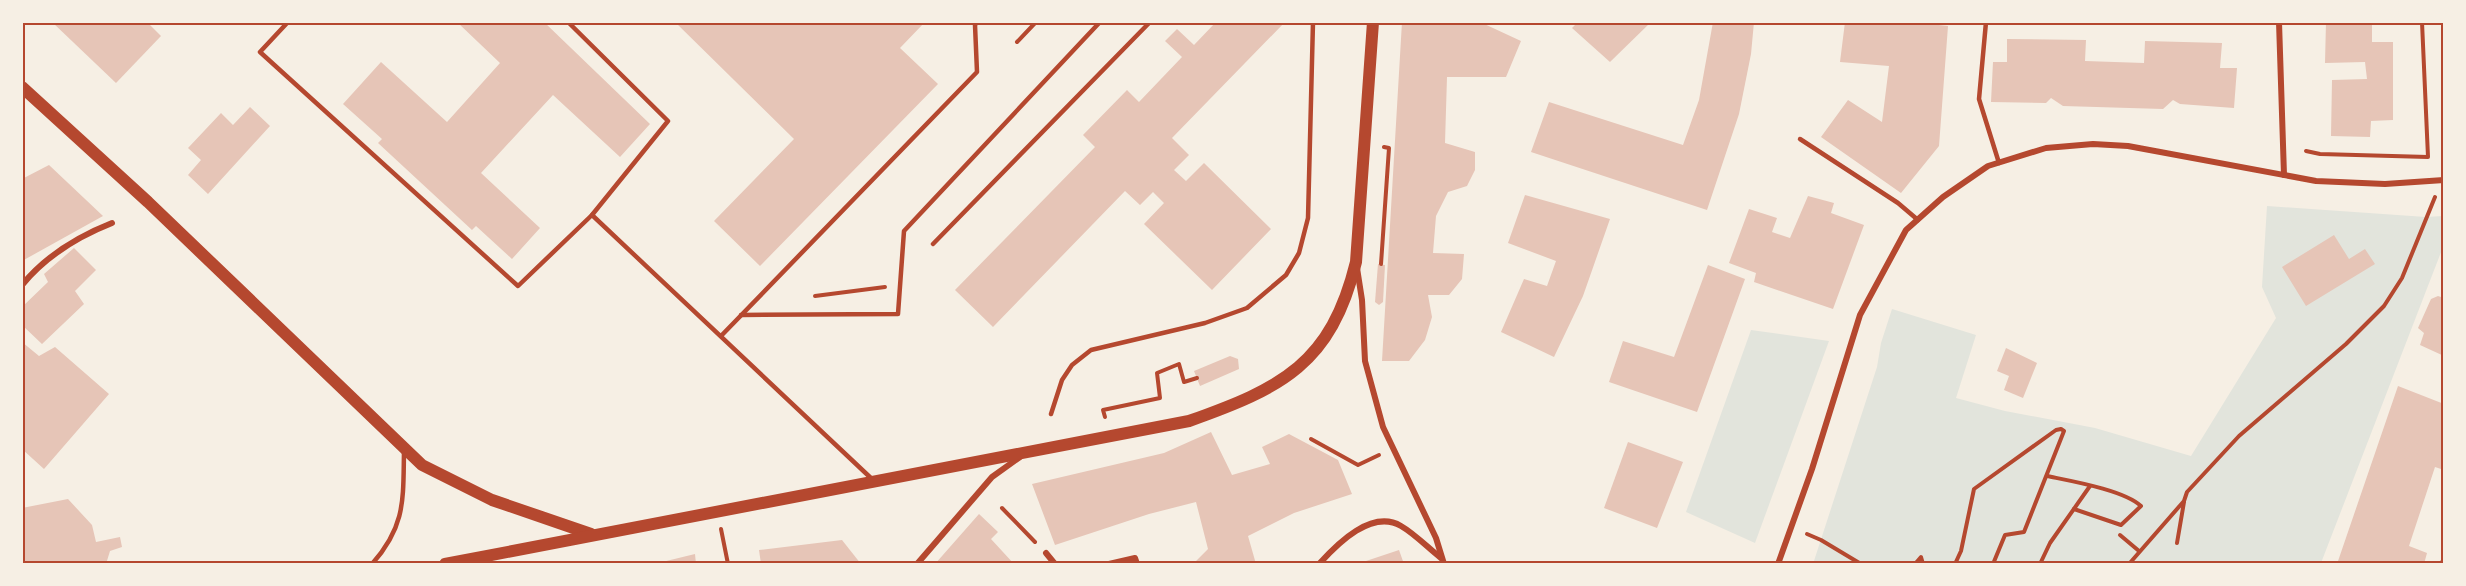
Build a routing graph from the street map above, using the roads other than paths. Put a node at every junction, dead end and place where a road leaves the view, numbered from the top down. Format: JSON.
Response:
{"nodes":[{"id":1,"x":288,"y":22,"type":"edge"},
{"id":2,"x":568,"y":22,"type":"edge"},
{"id":3,"x":977,"y":22,"type":"edge"},
{"id":4,"x":1100,"y":22,"type":"edge"},
{"id":5,"x":1150,"y":22,"type":"edge"},
{"id":6,"x":1313,"y":22,"type":"edge"},
{"id":7,"x":1372,"y":22,"type":"edge"},
{"id":8,"x":1986,"y":22,"type":"edge"},
{"id":9,"x":2278,"y":22,"type":"edge"},
{"id":10,"x":22,"y":87,"type":"edge"},
{"id":11,"x":1800,"y":138,"type":"dead end"},
{"id":12,"x":1999,"y":163,"type":"junction"},
{"id":13,"x":2284,"y":175,"type":"junction"},
{"id":14,"x":2443,"y":180,"type":"edge"},
{"id":15,"x":592,"y":215,"type":"junction"},
{"id":16,"x":1918,"y":220,"type":"junction"},
{"id":17,"x":112,"y":223,"type":"dead end"},
{"id":18,"x":933,"y":244,"type":"dead end"},
{"id":19,"x":1356,"y":262,"type":"junction"},
{"id":20,"x":22,"y":285,"type":"edge"},
{"id":21,"x":741,"y":315,"type":"junction"},
{"id":22,"x":721,"y":336,"type":"junction"},
{"id":23,"x":1051,"y":414,"type":"dead end"},
{"id":24,"x":404,"y":449,"type":"junction"},
{"id":25,"x":1029,"y":450,"type":"junction"},
{"id":26,"x":875,"y":482,"type":"junction"},
{"id":27,"x":592,"y":534,"type":"junction"},
{"id":28,"x":1046,"y":553,"type":"road end"},
{"id":29,"x":1443,"y":561,"type":"edge"},
{"id":30,"x":372,"y":564,"type":"edge"},
{"id":31,"x":445,"y":564,"type":"edge"},
{"id":32,"x":917,"y":564,"type":"edge"},
{"id":33,"x":1055,"y":564,"type":"edge"},
{"id":34,"x":1109,"y":564,"type":"edge"},
{"id":35,"x":1137,"y":564,"type":"edge"},
{"id":36,"x":1319,"y":564,"type":"edge"},
{"id":37,"x":1778,"y":564,"type":"edge"}],
"edges":[{"from":1,"to":15,"type":"lane"},
{"from":2,"to":15,"type":"lane"},
{"from":3,"to":21,"type":"lane"},
{"from":4,"to":21,"type":"lane"},
{"from":5,"to":18,"type":"lane"},
{"from":6,"to":23,"type":"lane"},
{"from":7,"to":19,"type":"main road"},
{"from":8,"to":12,"type":"lane"},
{"from":9,"to":13,"type":"street"},
{"from":10,"to":24,"type":"main road"},
{"from":11,"to":16,"type":"lane"},
{"from":12,"to":13,"type":"street"},
{"from":12,"to":16,"type":"street"},
{"from":13,"to":14,"type":"street"},
{"from":15,"to":22,"type":"lane"},
{"from":16,"to":37,"type":"street"},
{"from":17,"to":20,"type":"street"},
{"from":19,"to":25,"type":"main road"},
{"from":19,"to":29,"type":"street"},
{"from":21,"to":22,"type":"lane"},
{"from":22,"to":26,"type":"lane"},
{"from":24,"to":27,"type":"main road"},
{"from":24,"to":30,"type":"lane"},
{"from":25,"to":26,"type":"main road"},
{"from":25,"to":32,"type":"street"},
{"from":26,"to":27,"type":"main road"},
{"from":27,"to":31,"type":"main road"},
{"from":28,"to":33,"type":"street"},
{"from":29,"to":36,"type":"street"},
{"from":34,"to":35,"type":"street"}]}
